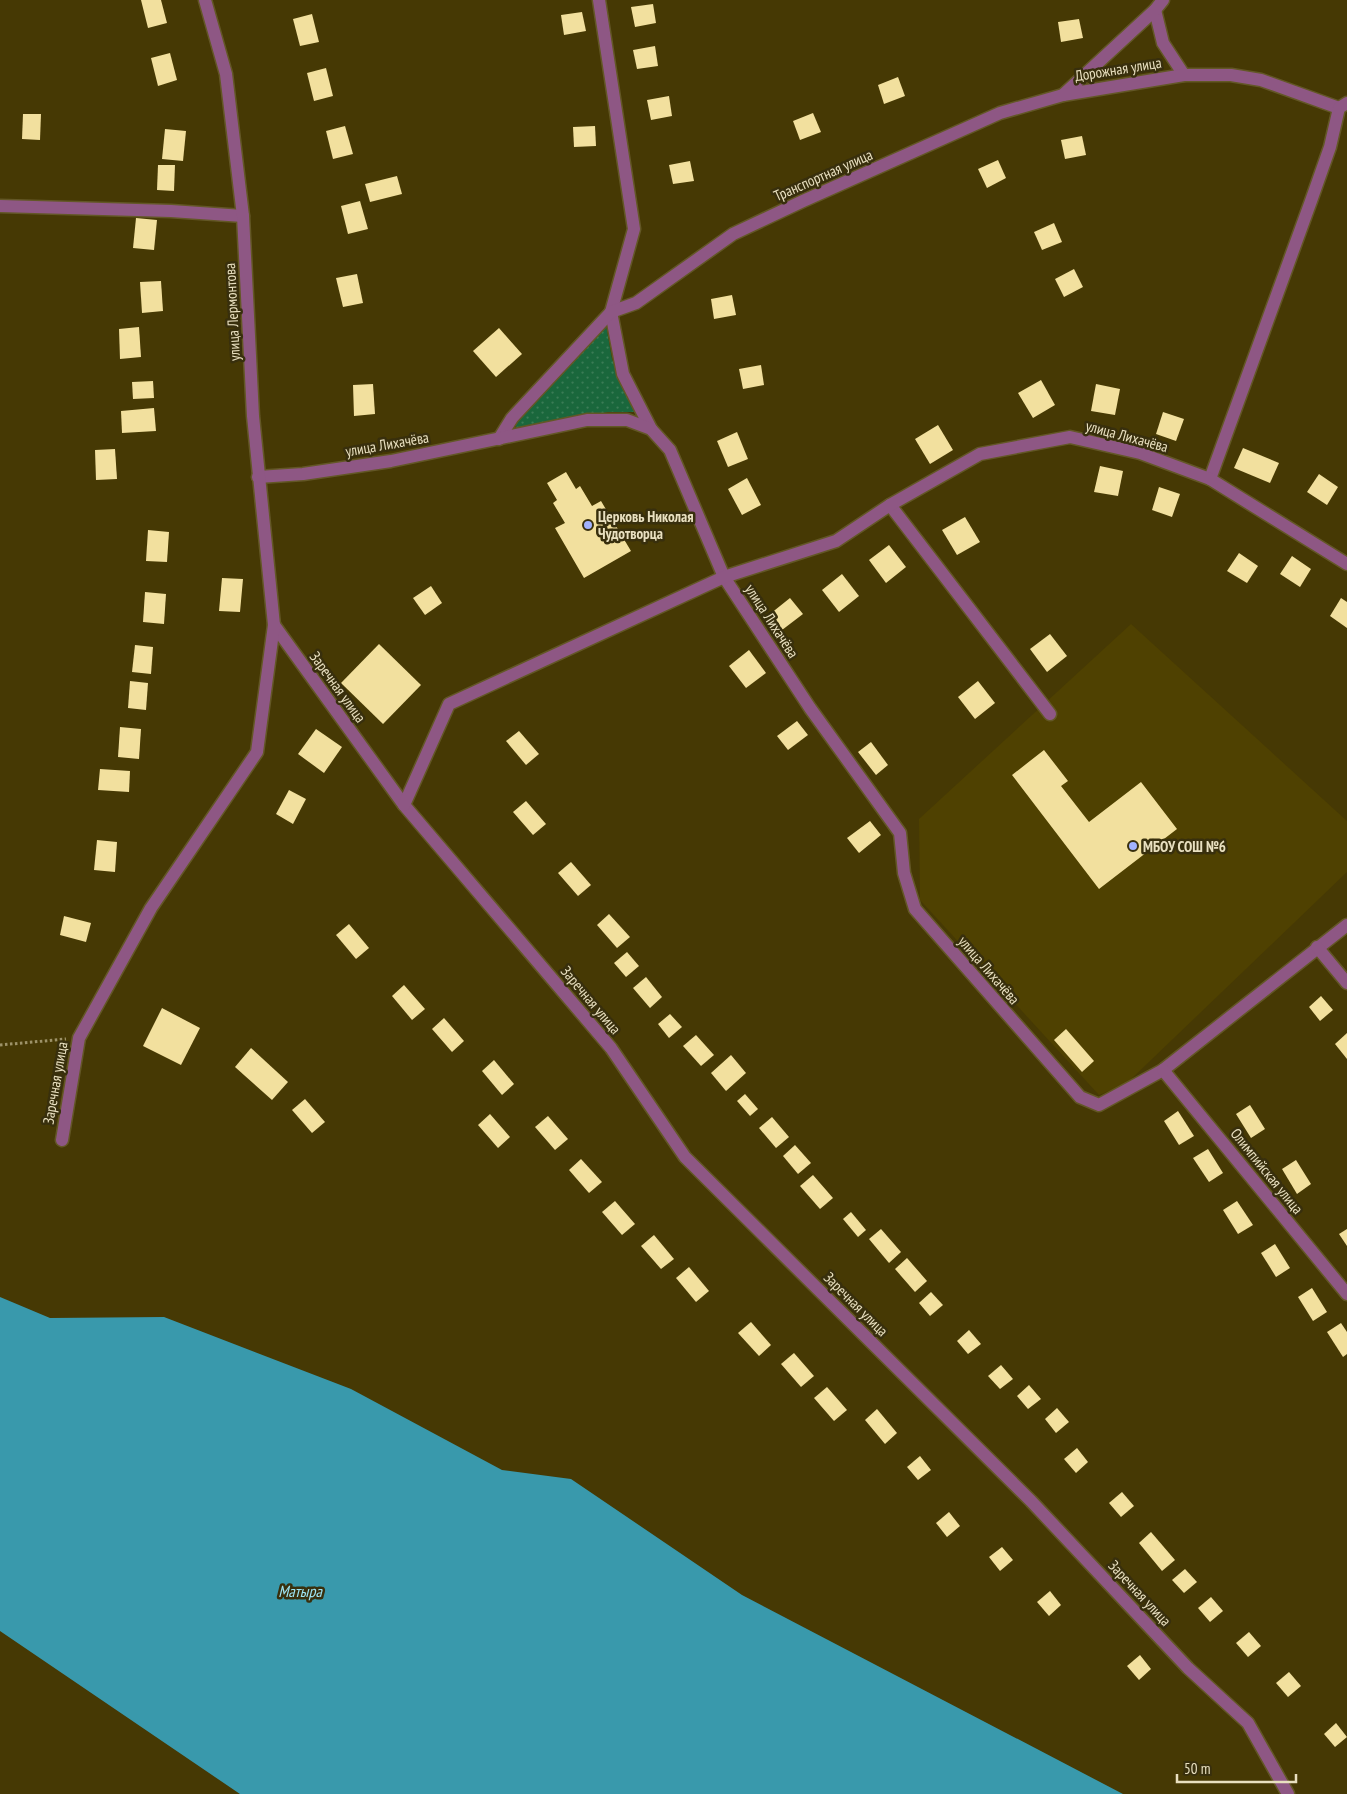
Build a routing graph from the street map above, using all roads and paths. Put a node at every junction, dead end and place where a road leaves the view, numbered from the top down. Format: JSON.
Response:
{"nodes":[{"id":1,"x":205,"y":0,"type":"edge"},
{"id":2,"x":599,"y":0,"type":"edge"},
{"id":3,"x":1159,"y":5,"type":"edge"},
{"id":4,"x":1184,"y":75,"type":"junction"},
{"id":5,"x":1063,"y":95,"type":"junction"},
{"id":6,"x":1343,"y":106,"type":"edge"},
{"id":7,"x":0,"y":206,"type":"edge"},
{"id":8,"x":243,"y":216,"type":"junction"},
{"id":9,"x":611,"y":312,"type":"junction"},
{"id":10,"x":650,"y":428,"type":"junction"},
{"id":11,"x":499,"y":439,"type":"junction"},
{"id":12,"x":258,"y":476,"type":"junction"},
{"id":13,"x":1210,"y":479,"type":"junction"},
{"id":14,"x":890,"y":505,"type":"junction"},
{"id":15,"x":1347,"y":564,"type":"edge"},
{"id":16,"x":724,"y":577,"type":"junction"},
{"id":17,"x":274,"y":625,"type":"junction"},
{"id":18,"x":1050,"y":714,"type":"dead end"},
{"id":19,"x":404,"y":805,"type":"junction"},
{"id":20,"x":1347,"y":925,"type":"edge"},
{"id":21,"x":1317,"y":947,"type":"junction"},
{"id":22,"x":1347,"y":983,"type":"edge"},
{"id":23,"x":79,"y":1038,"type":"junction"},
{"id":24,"x":0,"y":1045,"type":"edge"},
{"id":25,"x":1163,"y":1070,"type":"junction"},
{"id":26,"x":62,"y":1140,"type":"dead end"},
{"id":27,"x":1347,"y":1294,"type":"edge"},
{"id":28,"x":1288,"y":1794,"type":"edge"}],
"edges":[{"from":1,"to":8,"type":"street","name":"улица Лермонтова"},
{"from":2,"to":9,"type":"street","name":"Транспортная улица"},
{"from":3,"to":4,"type":"street","name":"Дорожная улица"},
{"from":3,"to":5,"type":"street","name":"Дорожная улица"},
{"from":4,"to":5,"type":"street","name":"Дорожная улица"},
{"from":4,"to":6,"type":"street","name":"Дорожная улица"},
{"from":5,"to":9,"type":"street","name":"Транспортная улица"},
{"from":6,"to":13,"type":"street"},
{"from":7,"to":8,"type":"street"},
{"from":8,"to":12,"type":"street","name":"улица Лермонтова"},
{"from":9,"to":10,"type":"street","name":"Транспортная улица"},
{"from":9,"to":11,"type":"street","name":"Транспортная улица"},
{"from":10,"to":11,"type":"street","name":"улица Лихачёва"},
{"from":10,"to":16,"type":"street","name":"улица Лихачёва"},
{"from":11,"to":12,"type":"street","name":"улица Лихачёва"},
{"from":12,"to":17,"type":"street","name":"улица Лермонтова"},
{"from":13,"to":14,"type":"street","name":"улица Лихачёва"},
{"from":13,"to":15,"type":"street","name":"улица Лихачёва"},
{"from":14,"to":16,"type":"street","name":"улица Лихачёва"},
{"from":14,"to":18,"type":"street"},
{"from":16,"to":19,"type":"street","name":"улица Лихачёва"},
{"from":16,"to":25,"type":"street","name":"улица Лихачёва"},
{"from":17,"to":19,"type":"street","name":"Заречная улица"},
{"from":17,"to":23,"type":"street","name":"Заречная улица"},
{"from":19,"to":28,"type":"street","name":"Заречная улица"},
{"from":20,"to":21,"type":"street","name":"улица Лихачёва"},
{"from":21,"to":22,"type":"street"},
{"from":21,"to":25,"type":"street","name":"улица Лихачёва"},
{"from":23,"to":24,"type":"path"},
{"from":23,"to":26,"type":"street","name":"Заречная улица"},
{"from":25,"to":27,"type":"street","name":"Олимпийская улица"}]}
